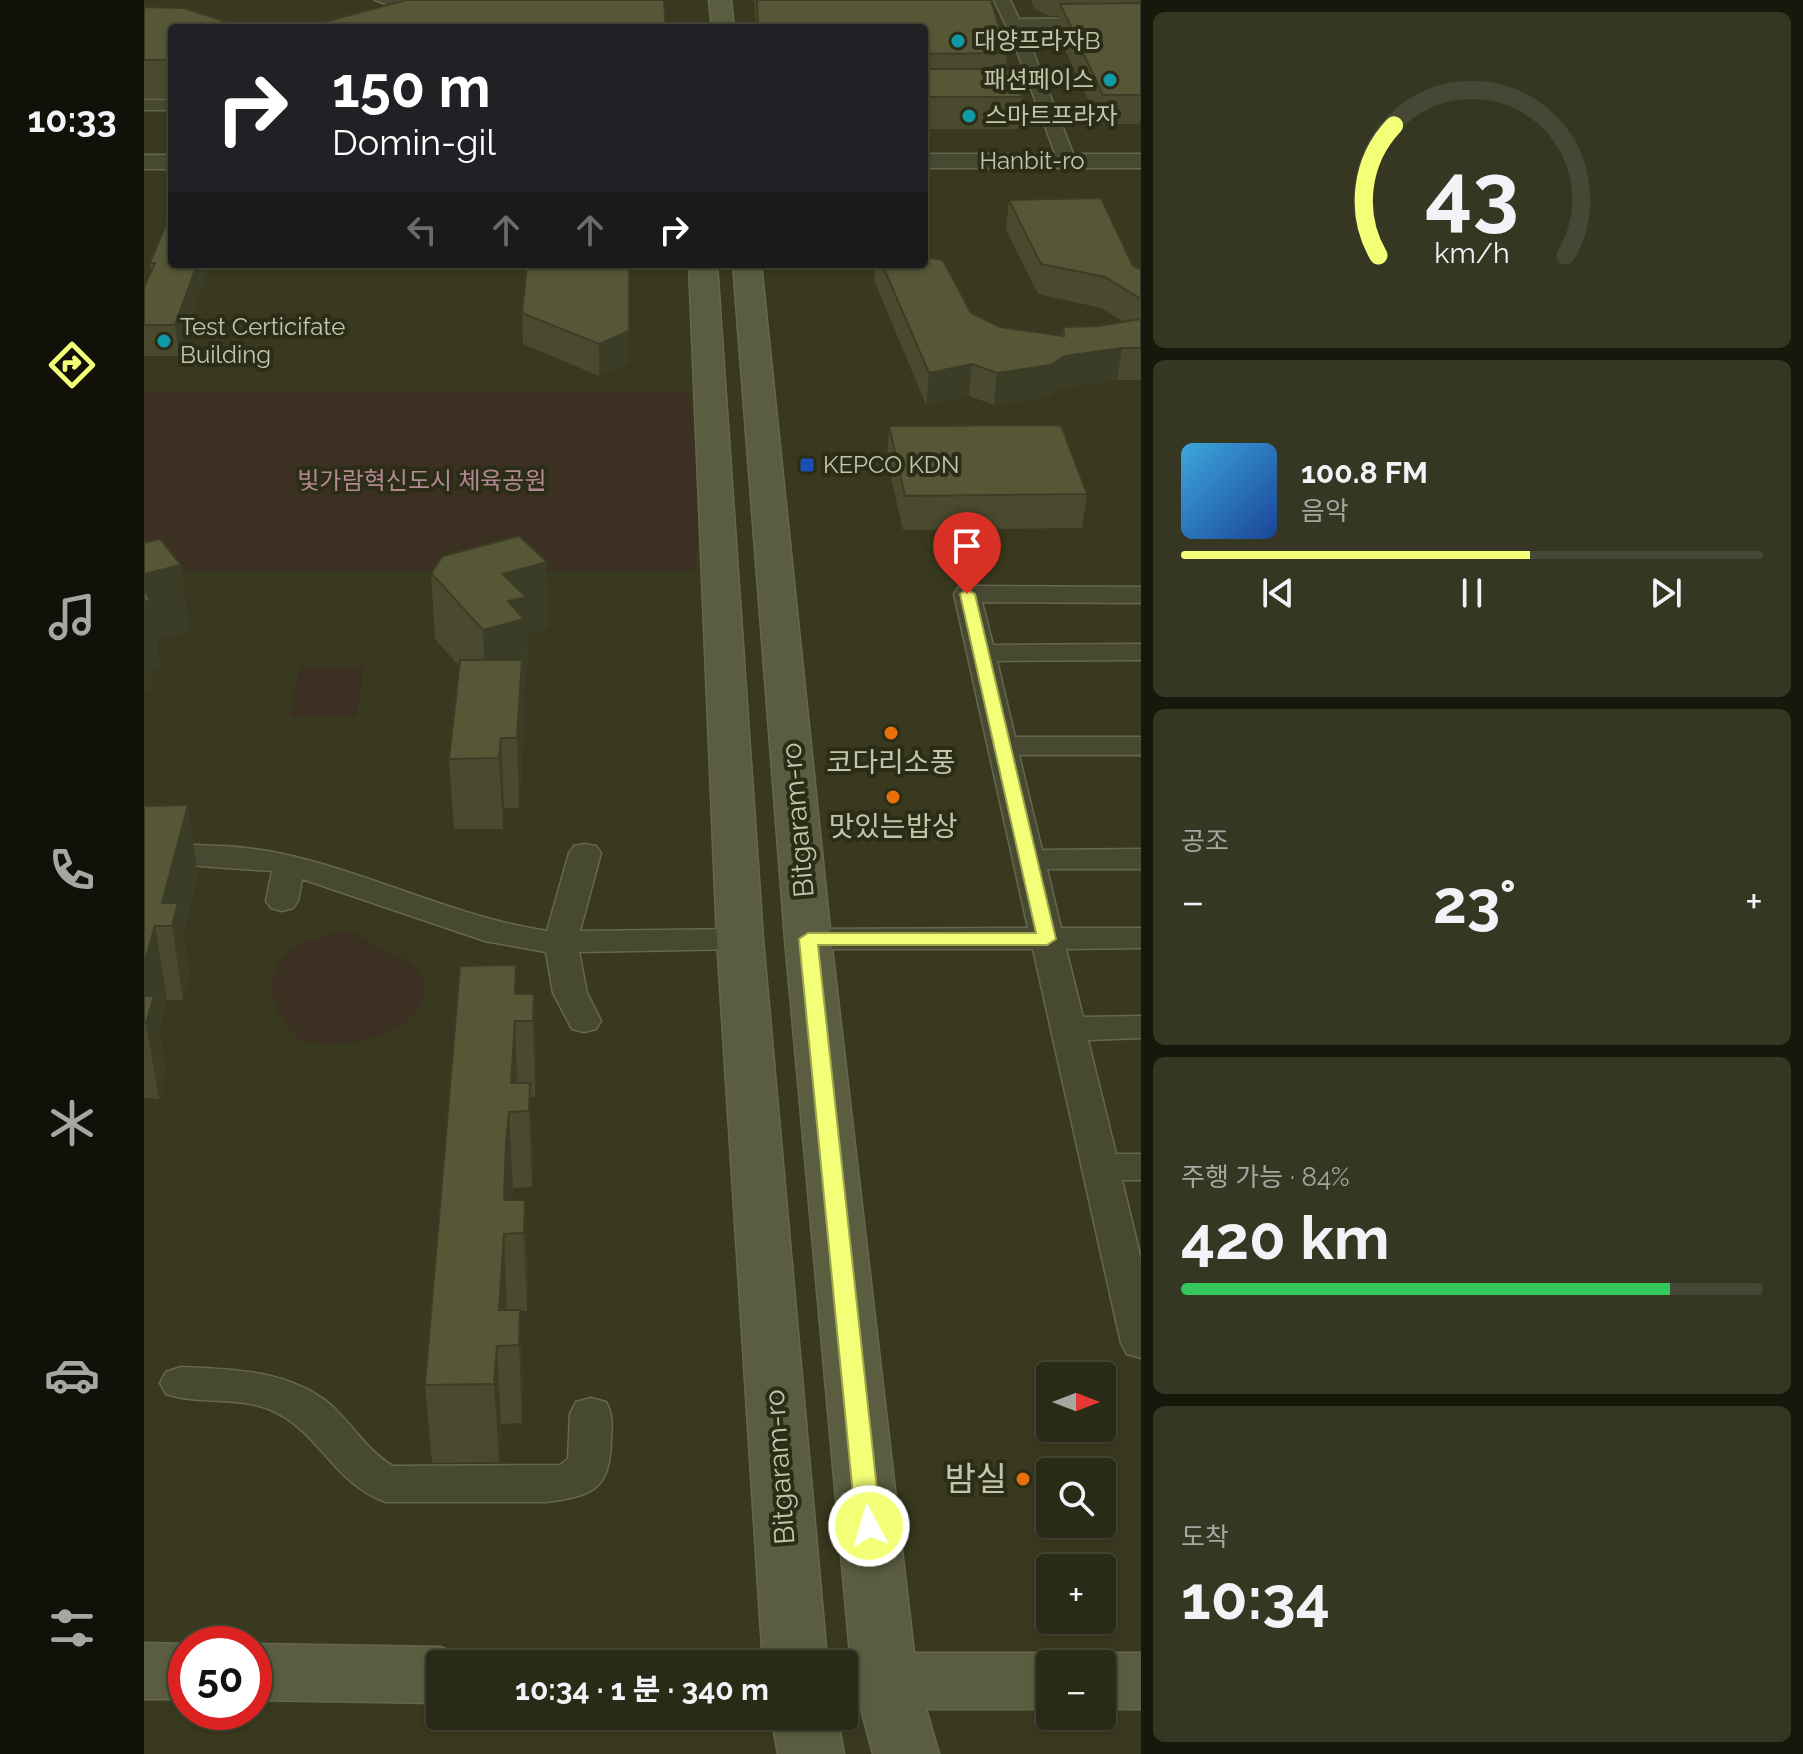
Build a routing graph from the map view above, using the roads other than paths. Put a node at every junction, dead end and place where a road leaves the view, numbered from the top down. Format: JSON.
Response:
{"nodes":[{"id":1,"x":383,"y":0,"type":"edge"},
{"id":2,"x":720,"y":0,"type":"edge"},
{"id":3,"x":1002,"y":0,"type":"edge"},
{"id":4,"x":1141,"y":23,"type":"edge"},
{"id":5,"x":420,"y":24,"type":"edge"},
{"id":6,"x":723,"y":24,"type":"edge"},
{"id":7,"x":1013,"y":24,"type":"junction"},
{"id":8,"x":144,"y":105,"type":"edge"},
{"id":9,"x":168,"y":105,"type":"edge"},
{"id":10,"x":928,"y":161,"type":"edge"},
{"id":11,"x":1067,"y":161,"type":"junction"},
{"id":12,"x":1141,"y":161,"type":"edge"},
{"id":13,"x":144,"y":162,"type":"edge"},
{"id":14,"x":168,"y":162,"type":"edge"},
{"id":15,"x":703,"y":268,"type":"edge"},
{"id":16,"x":747,"y":268,"type":"edge"},
{"id":17,"x":1141,"y":595,"type":"edge"},
{"id":18,"x":1141,"y":652,"type":"edge"},
{"id":19,"x":982,"y":653,"type":"junction"},
{"id":20,"x":1004,"y":746,"type":"junction"},
{"id":21,"x":1141,"y":746,"type":"edge"},
{"id":22,"x":161,"y":844,"type":"edge"},
{"id":23,"x":585,"y":853,"type":"dead end"},
{"id":24,"x":1141,"y":859,"type":"edge"},
{"id":25,"x":1030,"y":860,"type":"junction"},
{"id":26,"x":289,"y":866,"type":"junction"},
{"id":27,"x":282,"y":901,"type":"dead end"},
{"id":28,"x":1141,"y":938,"type":"edge"},
{"id":29,"x":740,"y":939,"type":"junction"},
{"id":30,"x":808,"y":939,"type":"junction"},
{"id":31,"x":1047,"y":939,"type":"junction"},
{"id":32,"x":561,"y":942,"type":"junction"},
{"id":33,"x":584,"y":1021,"type":"dead end"},
{"id":34,"x":1141,"y":1027,"type":"edge"},
{"id":35,"x":1069,"y":1029,"type":"junction"},
{"id":36,"x":1099,"y":1167,"type":"junction"},
{"id":37,"x":1141,"y":1167,"type":"edge"},
{"id":38,"x":1141,"y":1340,"type":"edge"},
{"id":39,"x":181,"y":1383,"type":"dead end"},
{"id":40,"x":591,"y":1414,"type":"dead end"},
{"id":41,"x":794,"y":1650,"type":"edge"},
{"id":42,"x":144,"y":1671,"type":"edge"},
{"id":43,"x":168,"y":1671,"type":"edge"},
{"id":44,"x":272,"y":1672,"type":"edge"},
{"id":45,"x":426,"y":1675,"type":"edge"},
{"id":46,"x":864,"y":1681,"type":"edge"},
{"id":47,"x":1036,"y":1681,"type":"edge"},
{"id":48,"x":1116,"y":1681,"type":"edge"},
{"id":49,"x":1141,"y":1681,"type":"edge"},
{"id":50,"x":807,"y":1730,"type":"edge"},
{"id":51,"x":811,"y":1754,"type":"edge"},
{"id":52,"x":906,"y":1754,"type":"edge"}],
"edges":[{"from":1,"to":5,"type":"street"},
{"from":2,"to":6,"type":"main road"},
{"from":3,"to":7,"type":"street"},
{"from":4,"to":7,"type":"street"},
{"from":7,"to":11,"type":"street"},
{"from":8,"to":9,"type":"street"},
{"from":10,"to":11,"type":"street","name":"Hanbit-ro"},
{"from":11,"to":12,"type":"street","name":"Hanbit-ro"},
{"from":13,"to":14,"type":"street"},
{"from":15,"to":29,"type":"main road","name":"Bitgaram-ro"},
{"from":16,"to":30,"type":"main road","name":"Bitgaram-ro"},
{"from":17,"to":19,"type":"street"},
{"from":18,"to":19,"type":"street"},
{"from":19,"to":20,"type":"street"},
{"from":20,"to":21,"type":"street"},
{"from":20,"to":25,"type":"street"},
{"from":22,"to":26,"type":"street"},
{"from":23,"to":32,"type":"street"},
{"from":24,"to":25,"type":"street"},
{"from":25,"to":31,"type":"street"},
{"from":26,"to":27,"type":"street"},
{"from":26,"to":32,"type":"street"},
{"from":28,"to":31,"type":"street"},
{"from":29,"to":32,"type":"street"},
{"from":29,"to":41,"type":"main road","name":"Bitgaram-ro"},
{"from":30,"to":31,"type":"street"},
{"from":30,"to":46,"type":"main road","name":"Bitgaram-ro"},
{"from":31,"to":35,"type":"street"},
{"from":32,"to":33,"type":"street"},
{"from":34,"to":35,"type":"street"},
{"from":35,"to":36,"type":"street"},
{"from":36,"to":37,"type":"street"},
{"from":36,"to":38,"type":"street"},
{"from":39,"to":40,"type":"street"},
{"from":42,"to":43,"type":"main road"},
{"from":44,"to":45,"type":"main road"},
{"from":46,"to":47,"type":"main road"},
{"from":46,"to":52,"type":"main road","name":"Bitgaram-ro"},
{"from":48,"to":49,"type":"main road"},
{"from":50,"to":51,"type":"main road"}]}
